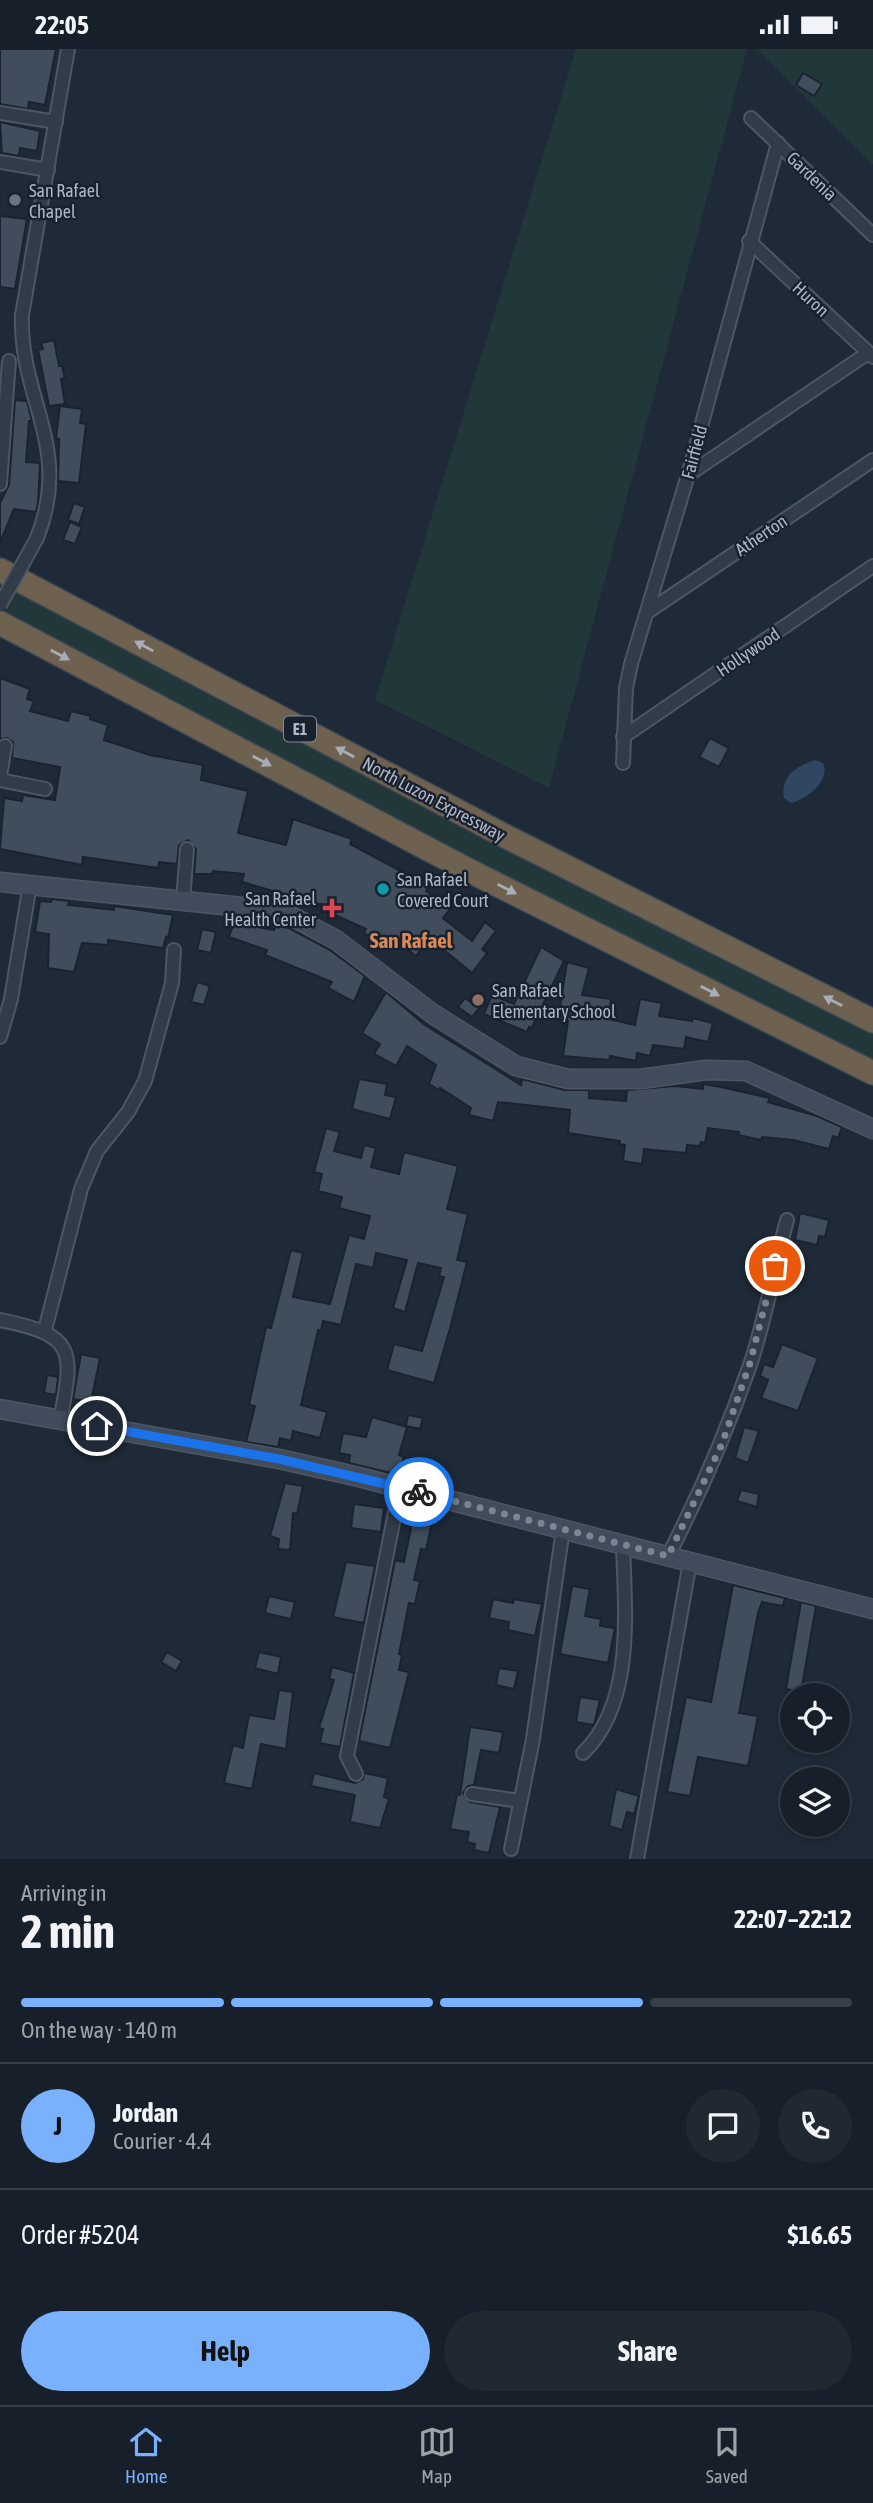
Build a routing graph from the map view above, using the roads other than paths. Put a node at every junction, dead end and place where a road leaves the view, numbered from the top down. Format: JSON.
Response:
{"nodes":[{"id":1,"x":68,"y":49,"type":"edge"},
{"id":2,"x":0,"y":113,"type":"edge"},
{"id":3,"x":751,"y":118,"type":"dead end"},
{"id":4,"x":56,"y":122,"type":"junction"},
{"id":5,"x":778,"y":143,"type":"junction"},
{"id":6,"x":0,"y":162,"type":"edge"},
{"id":7,"x":48,"y":170,"type":"junction"},
{"id":8,"x":873,"y":235,"type":"edge"},
{"id":9,"x":749,"y":241,"type":"junction"},
{"id":10,"x":871,"y":355,"type":"edge"},
{"id":11,"x":27,"y":360,"type":"junction"},
{"id":12,"x":5,"y":361,"type":"edge"},
{"id":13,"x":873,"y":460,"type":"edge"},
{"id":14,"x":688,"y":475,"type":"junction"},
{"id":15,"x":0,"y":484,"type":"edge"},
{"id":16,"x":873,"y":566,"type":"edge"},
{"id":17,"x":0,"y":570,"type":"edge"},
{"id":18,"x":0,"y":605,"type":"edge"},
{"id":19,"x":649,"y":611,"type":"junction"},
{"id":20,"x":0,"y":623,"type":"edge"},
{"id":21,"x":623,"y":737,"type":"junction"},
{"id":22,"x":5,"y":745,"type":"dead end"},
{"id":23,"x":623,"y":763,"type":"dead end"},
{"id":24,"x":0,"y":778,"type":"edge"},
{"id":25,"x":45,"y":789,"type":"dead end"},
{"id":26,"x":187,"y":849,"type":"dead end"},
{"id":27,"x":0,"y":882,"type":"edge"},
{"id":28,"x":30,"y":884,"type":"junction"},
{"id":29,"x":183,"y":901,"type":"junction"},
{"id":30,"x":174,"y":950,"type":"dead end"},
{"id":31,"x":873,"y":1021,"type":"edge"},
{"id":32,"x":0,"y":1037,"type":"edge"},
{"id":33,"x":873,"y":1073,"type":"edge"},
{"id":34,"x":873,"y":1129,"type":"edge"},
{"id":35,"x":787,"y":1220,"type":"dead end"},
{"id":36,"x":0,"y":1320,"type":"edge"},
{"id":37,"x":45,"y":1330,"type":"junction"},
{"id":38,"x":0,"y":1409,"type":"edge"},
{"id":39,"x":60,"y":1421,"type":"junction"},
{"id":40,"x":400,"y":1487,"type":"junction"},
{"id":41,"x":563,"y":1529,"type":"junction"},
{"id":42,"x":624,"y":1545,"type":"junction"},
{"id":43,"x":668,"y":1556,"type":"junction"},
{"id":44,"x":690,"y":1562,"type":"junction"},
{"id":45,"x":873,"y":1609,"type":"edge"},
{"id":46,"x":583,"y":1753,"type":"dead end"},
{"id":47,"x":356,"y":1774,"type":"dead end"},
{"id":48,"x":472,"y":1794,"type":"dead end"},
{"id":49,"x":520,"y":1801,"type":"junction"},
{"id":50,"x":511,"y":1849,"type":"dead end"},
{"id":51,"x":637,"y":1859,"type":"edge"}],
"edges":[{"from":1,"to":4,"type":"street"},
{"from":2,"to":4,"type":"street"},
{"from":3,"to":5,"type":"street","name":"Gardenia"},
{"from":4,"to":7,"type":"street"},
{"from":5,"to":8,"type":"street","name":"Gardenia"},
{"from":5,"to":9,"type":"street","name":"Fairfield"},
{"from":6,"to":7,"type":"street"},
{"from":7,"to":11,"type":"street"},
{"from":9,"to":10,"type":"street","name":"Huron"},
{"from":9,"to":14,"type":"street","name":"Fairfield"},
{"from":10,"to":14,"type":"street"},
{"from":11,"to":12,"type":"street"},
{"from":11,"to":18,"type":"street","bridge":true},
{"from":12,"to":15,"type":"street"},
{"from":13,"to":19,"type":"street","name":"Atherton"},
{"from":14,"to":19,"type":"street","name":"Fairfield"},
{"from":16,"to":21,"type":"street","name":"Hollywood"},
{"from":31,"to":17,"type":"highway","name":"North Luzon Expressway","number":"E1","one_way":true},
{"from":19,"to":21,"type":"street","name":"Fairfield"},
{"from":20,"to":33,"type":"highway","one_way":true},
{"from":21,"to":23,"type":"street","name":"Fairfield"},
{"from":22,"to":24,"type":"street"},
{"from":24,"to":25,"type":"street"},
{"from":26,"to":29,"type":"street"},
{"from":27,"to":28,"type":"street"},
{"from":28,"to":29,"type":"street"},
{"from":28,"to":32,"type":"street"},
{"from":29,"to":34,"type":"street"},
{"from":30,"to":37,"type":"street"},
{"from":35,"to":43,"type":"street"},
{"from":36,"to":37,"type":"street"},
{"from":37,"to":39,"type":"street"},
{"from":38,"to":39,"type":"street"},
{"from":39,"to":40,"type":"street"},
{"from":40,"to":41,"type":"street"},
{"from":40,"to":47,"type":"street"},
{"from":41,"to":42,"type":"street"},
{"from":41,"to":49,"type":"street"},
{"from":42,"to":43,"type":"street"},
{"from":42,"to":46,"type":"street"},
{"from":43,"to":44,"type":"street"},
{"from":44,"to":45,"type":"street"},
{"from":44,"to":51,"type":"street"},
{"from":48,"to":49,"type":"street"},
{"from":49,"to":50,"type":"street"}]}
